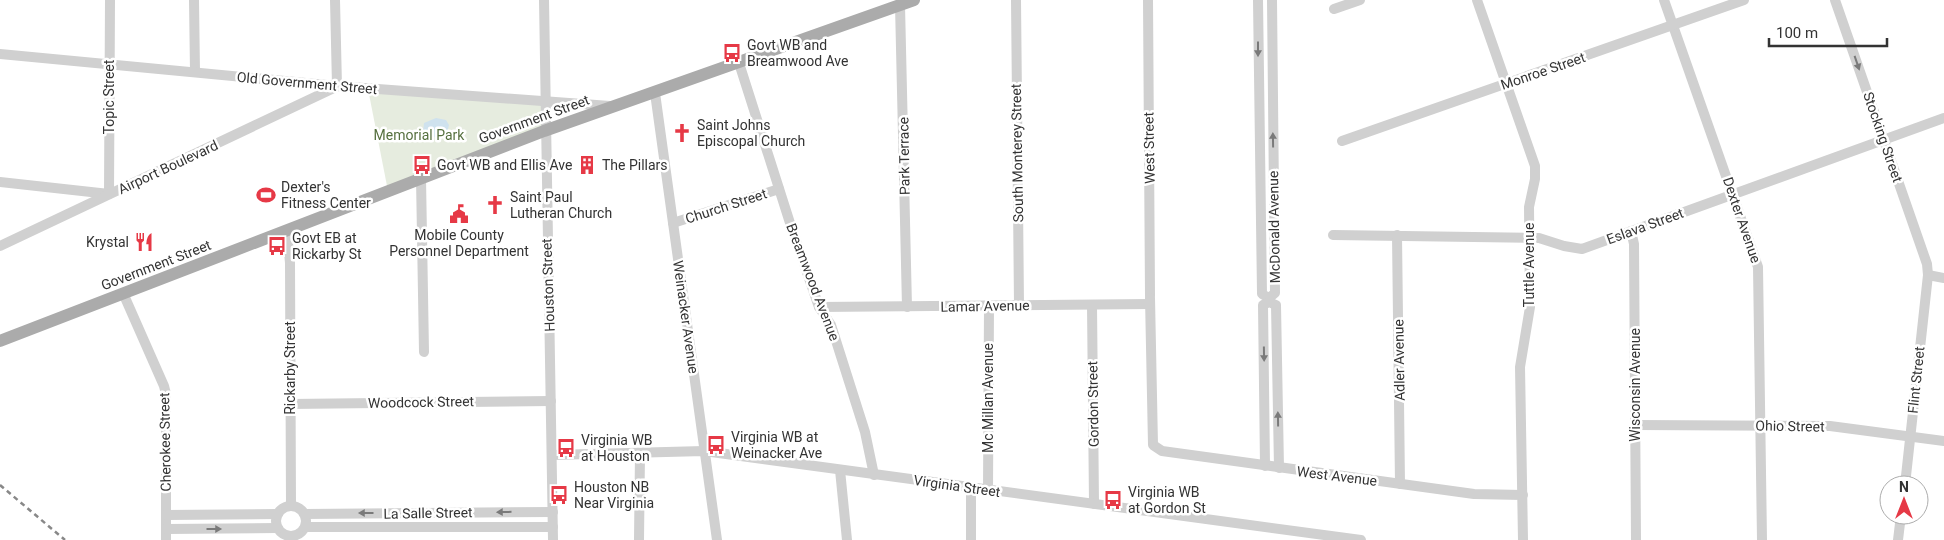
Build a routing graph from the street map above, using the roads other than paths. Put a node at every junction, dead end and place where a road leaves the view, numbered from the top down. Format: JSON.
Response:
{"nodes":[{"id":1,"x":110,"y":0,"type":"edge"},
{"id":2,"x":194,"y":0,"type":"edge"},
{"id":3,"x":335,"y":0,"type":"edge"},
{"id":4,"x":544,"y":0,"type":"edge"},
{"id":5,"x":914,"y":0,"type":"edge"},
{"id":6,"x":1016,"y":0,"type":"edge"},
{"id":7,"x":1148,"y":0,"type":"edge"},
{"id":8,"x":1258,"y":0,"type":"edge"},
{"id":9,"x":1272,"y":0,"type":"edge"},
{"id":10,"x":1360,"y":0,"type":"edge"},
{"id":11,"x":1477,"y":0,"type":"edge"},
{"id":12,"x":1664,"y":0,"type":"edge"},
{"id":13,"x":1744,"y":0,"type":"edge"},
{"id":14,"x":1835,"y":0,"type":"edge"},
{"id":15,"x":900,"y":5,"type":"junction"},
{"id":16,"x":1334,"y":9,"type":"dead end"},
{"id":17,"x":1673,"y":25,"type":"junction"},
{"id":18,"x":0,"y":54,"type":"edge"},
{"id":19,"x":739,"y":62,"type":"junction"},
{"id":20,"x":109,"y":65,"type":"junction"},
{"id":21,"x":194,"y":72,"type":"junction"},
{"id":22,"x":1506,"y":83,"type":"junction"},
{"id":23,"x":336,"y":86,"type":"junction"},
{"id":24,"x":655,"y":93,"type":"junction"},
{"id":25,"x":545,"y":102,"type":"junction"},
{"id":26,"x":614,"y":106,"type":"junction"},
{"id":27,"x":1944,"y":118,"type":"edge"},
{"id":28,"x":544,"y":131,"type":"junction"},
{"id":29,"x":1884,"y":140,"type":"junction"},
{"id":30,"x":1342,"y":142,"type":"dead end"},
{"id":31,"x":421,"y":178,"type":"junction"},
{"id":32,"x":0,"y":182,"type":"edge"},
{"id":33,"x":779,"y":188,"type":"junction"},
{"id":34,"x":109,"y":194,"type":"junction"},
{"id":35,"x":1733,"y":194,"type":"junction"},
{"id":36,"x":673,"y":223,"type":"junction"},
{"id":37,"x":287,"y":230,"type":"junction"},
{"id":38,"x":1631,"y":231,"type":"junction"},
{"id":39,"x":1333,"y":235,"type":"dead end"},
{"id":40,"x":1397,"y":235,"type":"junction"},
{"id":41,"x":1528,"y":238,"type":"junction"},
{"id":42,"x":0,"y":246,"type":"edge"},
{"id":43,"x":1928,"y":275,"type":"junction"},
{"id":44,"x":1944,"y":278,"type":"edge"},
{"id":45,"x":123,"y":293,"type":"junction"},
{"id":46,"x":1150,"y":299,"type":"junction"},
{"id":47,"x":1019,"y":305,"type":"junction"},
{"id":48,"x":1092,"y":305,"type":"junction"},
{"id":49,"x":907,"y":306,"type":"junction"},
{"id":50,"x":988,"y":306,"type":"junction"},
{"id":51,"x":819,"y":307,"type":"junction"},
{"id":52,"x":0,"y":341,"type":"edge"},
{"id":53,"x":424,"y":352,"type":"dead end"},
{"id":54,"x":551,"y":400,"type":"junction"},
{"id":55,"x":290,"y":404,"type":"junction"},
{"id":56,"x":1636,"y":425,"type":"junction"},
{"id":57,"x":1760,"y":425,"type":"junction"},
{"id":58,"x":1910,"y":436,"type":"junction"},
{"id":59,"x":1944,"y":441,"type":"edge"},
{"id":60,"x":1153,"y":445,"type":"joint"},
{"id":61,"x":704,"y":450,"type":"junction"},
{"id":62,"x":640,"y":452,"type":"junction"},
{"id":63,"x":552,"y":455,"type":"junction"},
{"id":64,"x":1265,"y":466,"type":"junction"},
{"id":65,"x":1278,"y":468,"type":"junction"},
{"id":66,"x":840,"y":470,"type":"junction"},
{"id":67,"x":874,"y":475,"type":"junction"},
{"id":68,"x":1906,"y":475,"type":"edge"},
{"id":69,"x":1400,"y":484,"type":"junction"},
{"id":70,"x":972,"y":488,"type":"junction"},
{"id":71,"x":988,"y":490,"type":"junction"},
{"id":72,"x":1523,"y":495,"type":"junction"},
{"id":73,"x":1094,"y":504,"type":"junction"},
{"id":74,"x":291,"y":506,"type":"junction"},
{"id":75,"x":553,"y":512,"type":"junction"},
{"id":76,"x":414,"y":513,"type":"junction"},
{"id":77,"x":278,"y":514,"type":"junction"},
{"id":78,"x":304,"y":514,"type":"junction"},
{"id":79,"x":166,"y":515,"type":"junction"},
{"id":80,"x":1900,"y":525,"type":"edge"},
{"id":81,"x":553,"y":526,"type":"junction"},
{"id":82,"x":305,"y":527,"type":"junction"},
{"id":83,"x":415,"y":527,"type":"junction"},
{"id":84,"x":278,"y":528,"type":"junction"},
{"id":85,"x":166,"y":529,"type":"junction"},
{"id":86,"x":292,"y":538,"type":"edge"},
{"id":87,"x":166,"y":540,"type":"edge"},
{"id":88,"x":553,"y":540,"type":"edge"},
{"id":89,"x":639,"y":540,"type":"edge"},
{"id":90,"x":717,"y":540,"type":"edge"},
{"id":91,"x":847,"y":540,"type":"edge"},
{"id":92,"x":971,"y":540,"type":"edge"},
{"id":93,"x":1361,"y":540,"type":"edge"},
{"id":94,"x":1523,"y":540,"type":"edge"},
{"id":95,"x":1636,"y":540,"type":"edge"},
{"id":96,"x":1762,"y":540,"type":"edge"},
{"id":97,"x":1898,"y":540,"type":"edge"}],
"edges":[{"from":1,"to":20,"type":"street","name":"Topic Street"},
{"from":2,"to":21,"type":"street"},
{"from":3,"to":23,"type":"street"},
{"from":4,"to":25,"type":"street","name":"Houston Street"},
{"from":5,"to":15,"type":"main road","name":"Government Street"},
{"from":6,"to":47,"type":"street","name":"South Monterey Street"},
{"from":7,"to":46,"type":"street","name":"West Street"},
{"from":8,"to":9,"type":"street","name":"McDonald Avenue","one_way":true},
{"from":10,"to":16,"type":"street"},
{"from":11,"to":22,"type":"street","name":"Tuttle Avenue"},
{"from":12,"to":17,"type":"street","name":"Dexter Avenue"},
{"from":13,"to":17,"type":"street","name":"Monroe Street"},
{"from":14,"to":29,"type":"street","name":"Stocking Street","one_way":true},
{"from":15,"to":19,"type":"main road","name":"Government Street"},
{"from":15,"to":49,"type":"street","name":"Park Terrace"},
{"from":17,"to":22,"type":"street","name":"Monroe Street"},
{"from":17,"to":35,"type":"street","name":"Dexter Avenue"},
{"from":18,"to":20,"type":"street","name":"Old Government Street"},
{"from":19,"to":24,"type":"main road","name":"Government Street"},
{"from":19,"to":33,"type":"street","name":"Breamwood Avenue"},
{"from":20,"to":21,"type":"street","name":"Old Government Street"},
{"from":20,"to":34,"type":"street","name":"Topic Street"},
{"from":21,"to":23,"type":"street","name":"Old Government Street"},
{"from":22,"to":30,"type":"street","name":"Monroe Street"},
{"from":22,"to":41,"type":"street","name":"Tuttle Avenue"},
{"from":23,"to":25,"type":"street","name":"Old Government Street"},
{"from":23,"to":34,"type":"street","name":"Airport Boulevard"},
{"from":24,"to":26,"type":"main road","name":"Government Street"},
{"from":24,"to":36,"type":"street","name":"Weinacker Avenue"},
{"from":25,"to":26,"type":"street","name":"Old Government Street"},
{"from":25,"to":28,"type":"street","name":"Houston Street"},
{"from":26,"to":28,"type":"main road","name":"Government Street"},
{"from":27,"to":29,"type":"street","name":"Eslava Street"},
{"from":28,"to":31,"type":"main road","name":"Government Street"},
{"from":28,"to":54,"type":"street","name":"Houston Street"},
{"from":29,"to":35,"type":"street","name":"Eslava Street"},
{"from":29,"to":43,"type":"street","name":"Stocking Street"},
{"from":31,"to":37,"type":"main road","name":"Government Street"},
{"from":31,"to":53,"type":"street"},
{"from":32,"to":34,"type":"street"},
{"from":33,"to":36,"type":"street","name":"Church Street"},
{"from":33,"to":51,"type":"street","name":"Breamwood Avenue"},
{"from":34,"to":42,"type":"street","name":"Airport Boulevard"},
{"from":35,"to":38,"type":"street","name":"Eslava Street"},
{"from":35,"to":57,"type":"street","name":"Dexter Avenue"},
{"from":36,"to":61,"type":"street","name":"Weinacker Avenue"},
{"from":37,"to":45,"type":"main road","name":"Government Street"},
{"from":37,"to":55,"type":"street","name":"Rickarby Street"},
{"from":38,"to":41,"type":"street","name":"Eslava Street"},
{"from":38,"to":56,"type":"street","name":"Wisconsin Avenue"},
{"from":39,"to":40,"type":"street","name":"Eslava Street"},
{"from":40,"to":41,"type":"street","name":"Eslava Street"},
{"from":40,"to":69,"type":"street","name":"Adler Avenue"},
{"from":41,"to":72,"type":"street","name":"Tuttle Avenue"},
{"from":43,"to":44,"type":"street"},
{"from":43,"to":58,"type":"street","name":"Flint Street"},
{"from":45,"to":52,"type":"main road","name":"Government Street"},
{"from":45,"to":79,"type":"street","name":"Cherokee Street"},
{"from":46,"to":48,"type":"street","name":"Lamar Avenue"},
{"from":46,"to":60,"type":"street","name":"West Street"},
{"from":47,"to":48,"type":"street","name":"Lamar Avenue"},
{"from":47,"to":50,"type":"street","name":"Lamar Avenue"},
{"from":48,"to":73,"type":"street","name":"Gordon Street"},
{"from":49,"to":50,"type":"street","name":"Lamar Avenue"},
{"from":49,"to":51,"type":"street","name":"Lamar Avenue"},
{"from":50,"to":71,"type":"street","name":"Mc Millan Avenue"},
{"from":51,"to":67,"type":"street","name":"Breamwood Avenue"},
{"from":54,"to":55,"type":"street","name":"Woodcock Street"},
{"from":54,"to":63,"type":"street","name":"Houston Street"},
{"from":55,"to":74,"type":"street","name":"Rickarby Street"},
{"from":56,"to":57,"type":"street","name":"Ohio Street"},
{"from":56,"to":95,"type":"street","name":"Wisconsin Avenue"},
{"from":57,"to":58,"type":"street","name":"Ohio Street"},
{"from":57,"to":96,"type":"street","name":"Dexter Avenue"},
{"from":58,"to":59,"type":"street","name":"Ohio Street"},
{"from":58,"to":68,"type":"street","name":"Flint Street"},
{"from":60,"to":64,"type":"street","name":"West Avenue"},
{"from":61,"to":62,"type":"street","name":"Virginia Street"},
{"from":61,"to":66,"type":"street","name":"Virginia Street"},
{"from":61,"to":90,"type":"street","name":"Weinacker Avenue"},
{"from":62,"to":63,"type":"street","name":"Virginia Street"},
{"from":62,"to":89,"type":"street"},
{"from":63,"to":75,"type":"street","name":"Houston Street"},
{"from":64,"to":65,"type":"street","name":"West Avenue"},
{"from":65,"to":64,"type":"street","name":"McDonald Avenue","one_way":true},
{"from":65,"to":69,"type":"street","name":"West Avenue"},
{"from":66,"to":67,"type":"street","name":"Virginia Street"},
{"from":66,"to":91,"type":"street"},
{"from":67,"to":70,"type":"street","name":"Virginia Street"},
{"from":69,"to":72,"type":"street","name":"West Avenue"},
{"from":70,"to":71,"type":"street","name":"Virginia Street"},
{"from":70,"to":92,"type":"street"},
{"from":71,"to":73,"type":"street","name":"Virginia Street"},
{"from":72,"to":94,"type":"street","name":"Tuttle Avenue"},
{"from":73,"to":93,"type":"street","name":"Virginia Street"},
{"from":74,"to":77,"type":"street"},
{"from":74,"to":78,"type":"street"},
{"from":75,"to":76,"type":"street","name":"La Salle Street","one_way":true},
{"from":75,"to":81,"type":"street","name":"Houston Street"},
{"from":76,"to":78,"type":"street","name":"La Salle Street","one_way":true},
{"from":76,"to":83,"type":"street"},
{"from":77,"to":79,"type":"street"},
{"from":77,"to":84,"type":"street"},
{"from":78,"to":82,"type":"street"},
{"from":79,"to":85,"type":"street","name":"Cherokee Street"},
{"from":80,"to":97,"type":"street"},
{"from":81,"to":83,"type":"street","name":"La Salle Street"},
{"from":81,"to":88,"type":"street","name":"Houston Street"},
{"from":82,"to":83,"type":"street","name":"La Salle Street"},
{"from":82,"to":86,"type":"street"},
{"from":85,"to":84,"type":"street","one_way":true},
{"from":84,"to":86,"type":"street"},
{"from":85,"to":87,"type":"street","name":"Cherokee Street"}]}
